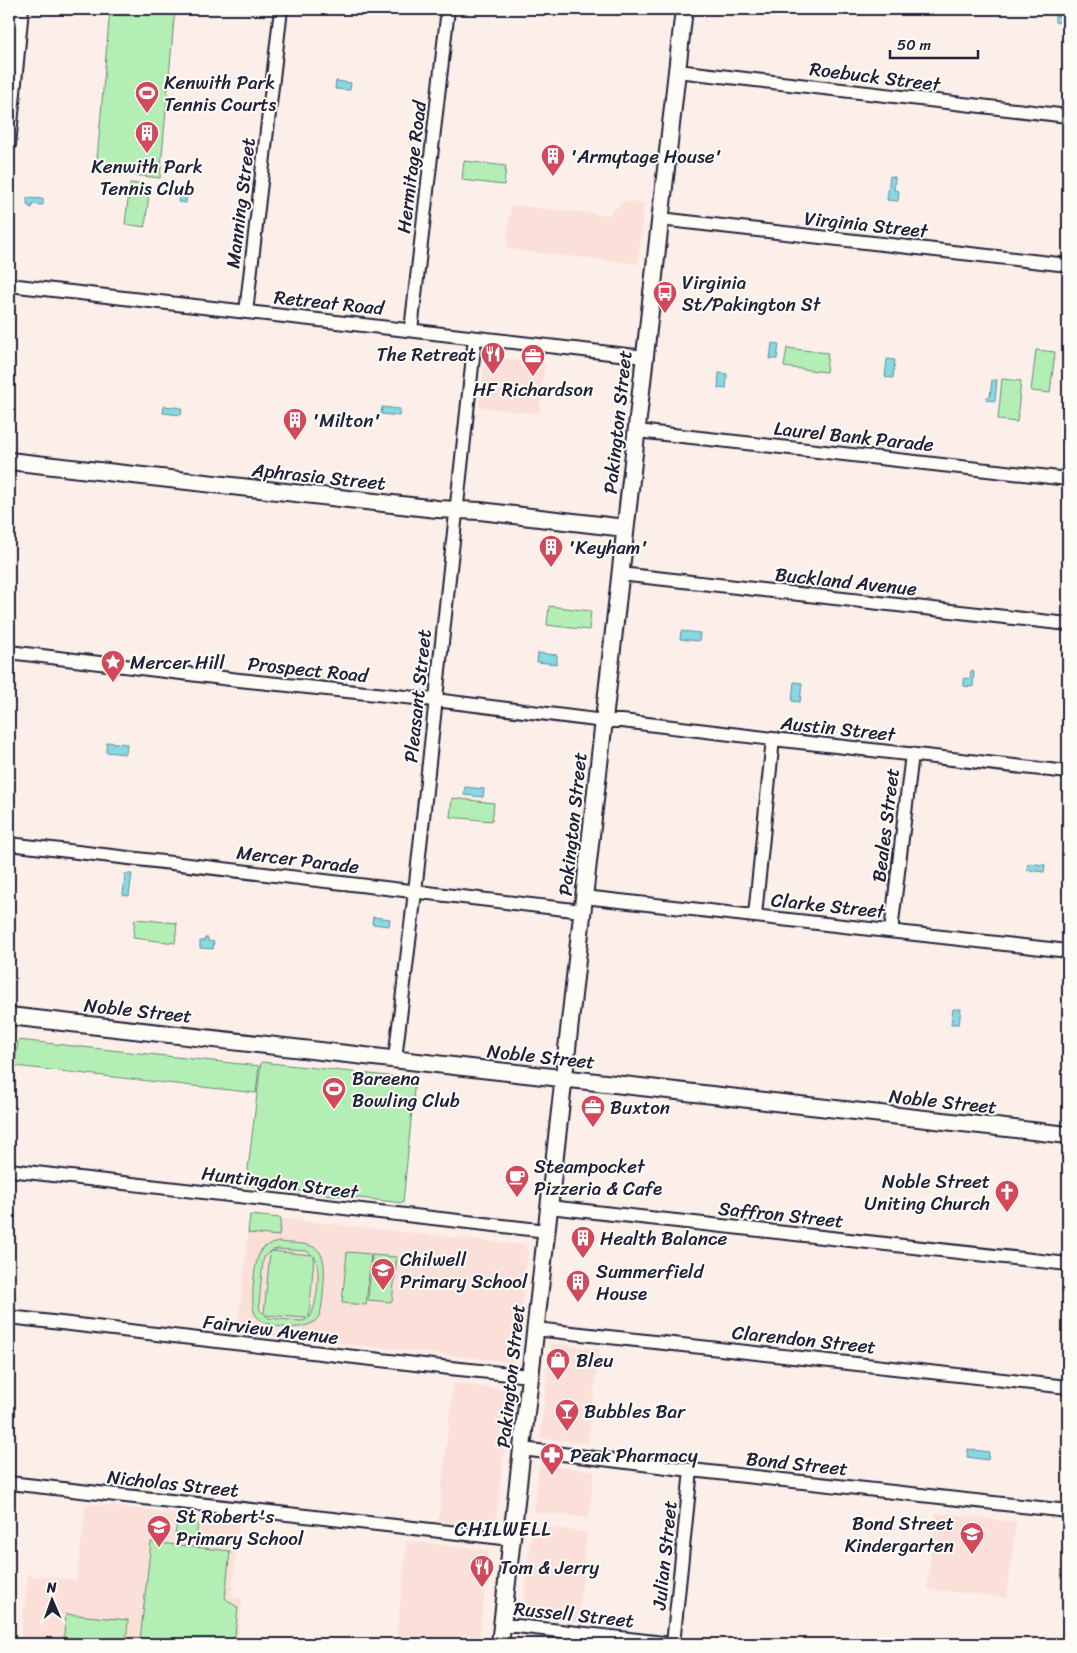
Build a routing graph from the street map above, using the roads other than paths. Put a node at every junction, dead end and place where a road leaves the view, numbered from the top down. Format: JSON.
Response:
{"nodes":[{"id":1,"x":22,"y":9,"type":"edge"},
{"id":2,"x":281,"y":9,"type":"edge"},
{"id":3,"x":448,"y":9,"type":"edge"},
{"id":4,"x":684,"y":9,"type":"edge"},
{"id":5,"x":677,"y":71,"type":"junction"},
{"id":6,"x":1068,"y":116,"type":"edge"},
{"id":7,"x":9,"y":145,"type":"edge"},
{"id":8,"x":660,"y":219,"type":"junction"},
{"id":9,"x":1068,"y":265,"type":"edge"},
{"id":10,"x":9,"y":285,"type":"edge"},
{"id":11,"x":246,"y":312,"type":"junction"},
{"id":12,"x":411,"y":330,"type":"junction"},
{"id":13,"x":475,"y":338,"type":"junction"},
{"id":14,"x":645,"y":357,"type":"junction"},
{"id":15,"x":636,"y":431,"type":"junction"},
{"id":16,"x":9,"y":461,"type":"edge"},
{"id":17,"x":1068,"y":479,"type":"edge"},
{"id":18,"x":457,"y":510,"type":"junction"},
{"id":19,"x":626,"y":528,"type":"junction"},
{"id":20,"x":620,"y":574,"type":"junction"},
{"id":21,"x":1068,"y":624,"type":"edge"},
{"id":22,"x":9,"y":652,"type":"edge"},
{"id":23,"x":435,"y":700,"type":"junction"},
{"id":24,"x":604,"y":721,"type":"junction"},
{"id":25,"x":773,"y":739,"type":"junction"},
{"id":26,"x":912,"y":754,"type":"junction"},
{"id":27,"x":1068,"y":772,"type":"edge"},
{"id":28,"x":9,"y":848,"type":"edge"},
{"id":29,"x":415,"y":892,"type":"junction"},
{"id":30,"x":583,"y":904,"type":"junction"},
{"id":31,"x":755,"y":915,"type":"junction"},
{"id":32,"x":891,"y":931,"type":"junction"},
{"id":33,"x":1068,"y":951,"type":"edge"},
{"id":34,"x":9,"y":1016,"type":"edge"},
{"id":35,"x":395,"y":1059,"type":"junction"},
{"id":36,"x":564,"y":1078,"type":"junction"},
{"id":37,"x":1068,"y":1135,"type":"edge"},
{"id":38,"x":9,"y":1170,"type":"edge"},
{"id":39,"x":549,"y":1207,"type":"junction"},
{"id":40,"x":547,"y":1231,"type":"junction"},
{"id":41,"x":1068,"y":1264,"type":"edge"},
{"id":42,"x":9,"y":1317,"type":"edge"},
{"id":43,"x":536,"y":1329,"type":"junction"},
{"id":44,"x":530,"y":1376,"type":"junction"},
{"id":45,"x":1068,"y":1387,"type":"edge"},
{"id":46,"x":522,"y":1449,"type":"junction"},
{"id":47,"x":691,"y":1470,"type":"junction"},
{"id":48,"x":9,"y":1483,"type":"edge"},
{"id":49,"x":1068,"y":1511,"type":"edge"},
{"id":50,"x":512,"y":1539,"type":"junction"},
{"id":51,"x":502,"y":1626,"type":"junction"},
{"id":52,"x":500,"y":1644,"type":"edge"},
{"id":53,"x":673,"y":1644,"type":"edge"}],
"edges":[{"from":1,"to":7,"type":"street"},
{"from":2,"to":11,"type":"street","name":"Manning Street"},
{"from":3,"to":12,"type":"street","name":"Hermitage Road"},
{"from":4,"to":5,"type":"street","name":"Pakington Street"},
{"from":5,"to":6,"type":"street","name":"Roebuck Street"},
{"from":5,"to":8,"type":"street","name":"Pakington Street"},
{"from":8,"to":9,"type":"street","name":"Virginia Street"},
{"from":8,"to":14,"type":"street","name":"Pakington Street"},
{"from":10,"to":11,"type":"street","name":"Retreat Road"},
{"from":11,"to":12,"type":"street","name":"Retreat Road"},
{"from":12,"to":13,"type":"street","name":"Retreat Road"},
{"from":13,"to":14,"type":"street","name":"Retreat Road"},
{"from":13,"to":18,"type":"street","name":"Pleasant Street"},
{"from":14,"to":15,"type":"street","name":"Pakington Street"},
{"from":15,"to":17,"type":"street","name":"Laurel Bank Parade"},
{"from":15,"to":19,"type":"street","name":"Pakington Street"},
{"from":16,"to":18,"type":"street","name":"Aphrasia Street"},
{"from":18,"to":19,"type":"street","name":"Aphrasia Street"},
{"from":18,"to":23,"type":"street","name":"Pleasant Street"},
{"from":19,"to":20,"type":"street","name":"Pakington Street"},
{"from":20,"to":21,"type":"street","name":"Buckland Avenue"},
{"from":20,"to":24,"type":"street","name":"Pakington Street"},
{"from":22,"to":23,"type":"street","name":"Prospect Road"},
{"from":23,"to":24,"type":"street","name":"Prospect Road"},
{"from":23,"to":29,"type":"street","name":"Pleasant Street"},
{"from":24,"to":25,"type":"street","name":"Austin Street"},
{"from":24,"to":30,"type":"street","name":"Pakington Street"},
{"from":25,"to":26,"type":"street","name":"Austin Street"},
{"from":25,"to":31,"type":"street"},
{"from":26,"to":27,"type":"street","name":"Austin Street"},
{"from":26,"to":32,"type":"street","name":"Beales Street"},
{"from":28,"to":29,"type":"street","name":"Mercer Parade"},
{"from":29,"to":30,"type":"street","name":"Mercer Parade"},
{"from":29,"to":35,"type":"street","name":"Pleasant Street"},
{"from":30,"to":31,"type":"street","name":"Clarke Street"},
{"from":30,"to":36,"type":"street","name":"Pakington Street"},
{"from":31,"to":32,"type":"street","name":"Clarke Street"},
{"from":32,"to":33,"type":"street","name":"Clarke Street"},
{"from":34,"to":35,"type":"street","name":"Noble Street"},
{"from":35,"to":36,"type":"street","name":"Noble Street"},
{"from":36,"to":37,"type":"street","name":"Noble Street"},
{"from":36,"to":39,"type":"street","name":"Pakington Street"},
{"from":38,"to":40,"type":"street","name":"Huntingdon Street"},
{"from":39,"to":40,"type":"street","name":"Pakington Street"},
{"from":39,"to":41,"type":"street","name":"Saffron Street"},
{"from":40,"to":43,"type":"street","name":"Pakington Street"},
{"from":42,"to":44,"type":"street","name":"Fairview Avenue"},
{"from":43,"to":44,"type":"street","name":"Pakington Street"},
{"from":43,"to":45,"type":"street","name":"Clarendon Street"},
{"from":44,"to":46,"type":"street","name":"Pakington Street"},
{"from":46,"to":47,"type":"street","name":"Bond Street"},
{"from":46,"to":50,"type":"street","name":"Pakington Street"},
{"from":47,"to":49,"type":"street","name":"Bond Street"},
{"from":47,"to":53,"type":"street","name":"Julian Street"},
{"from":48,"to":50,"type":"street","name":"Nicholas Street"},
{"from":50,"to":51,"type":"street","name":"Pakington Street"},
{"from":51,"to":52,"type":"street","name":"Pakington Street"},
{"from":51,"to":53,"type":"street","name":"Russell Street"}]}
